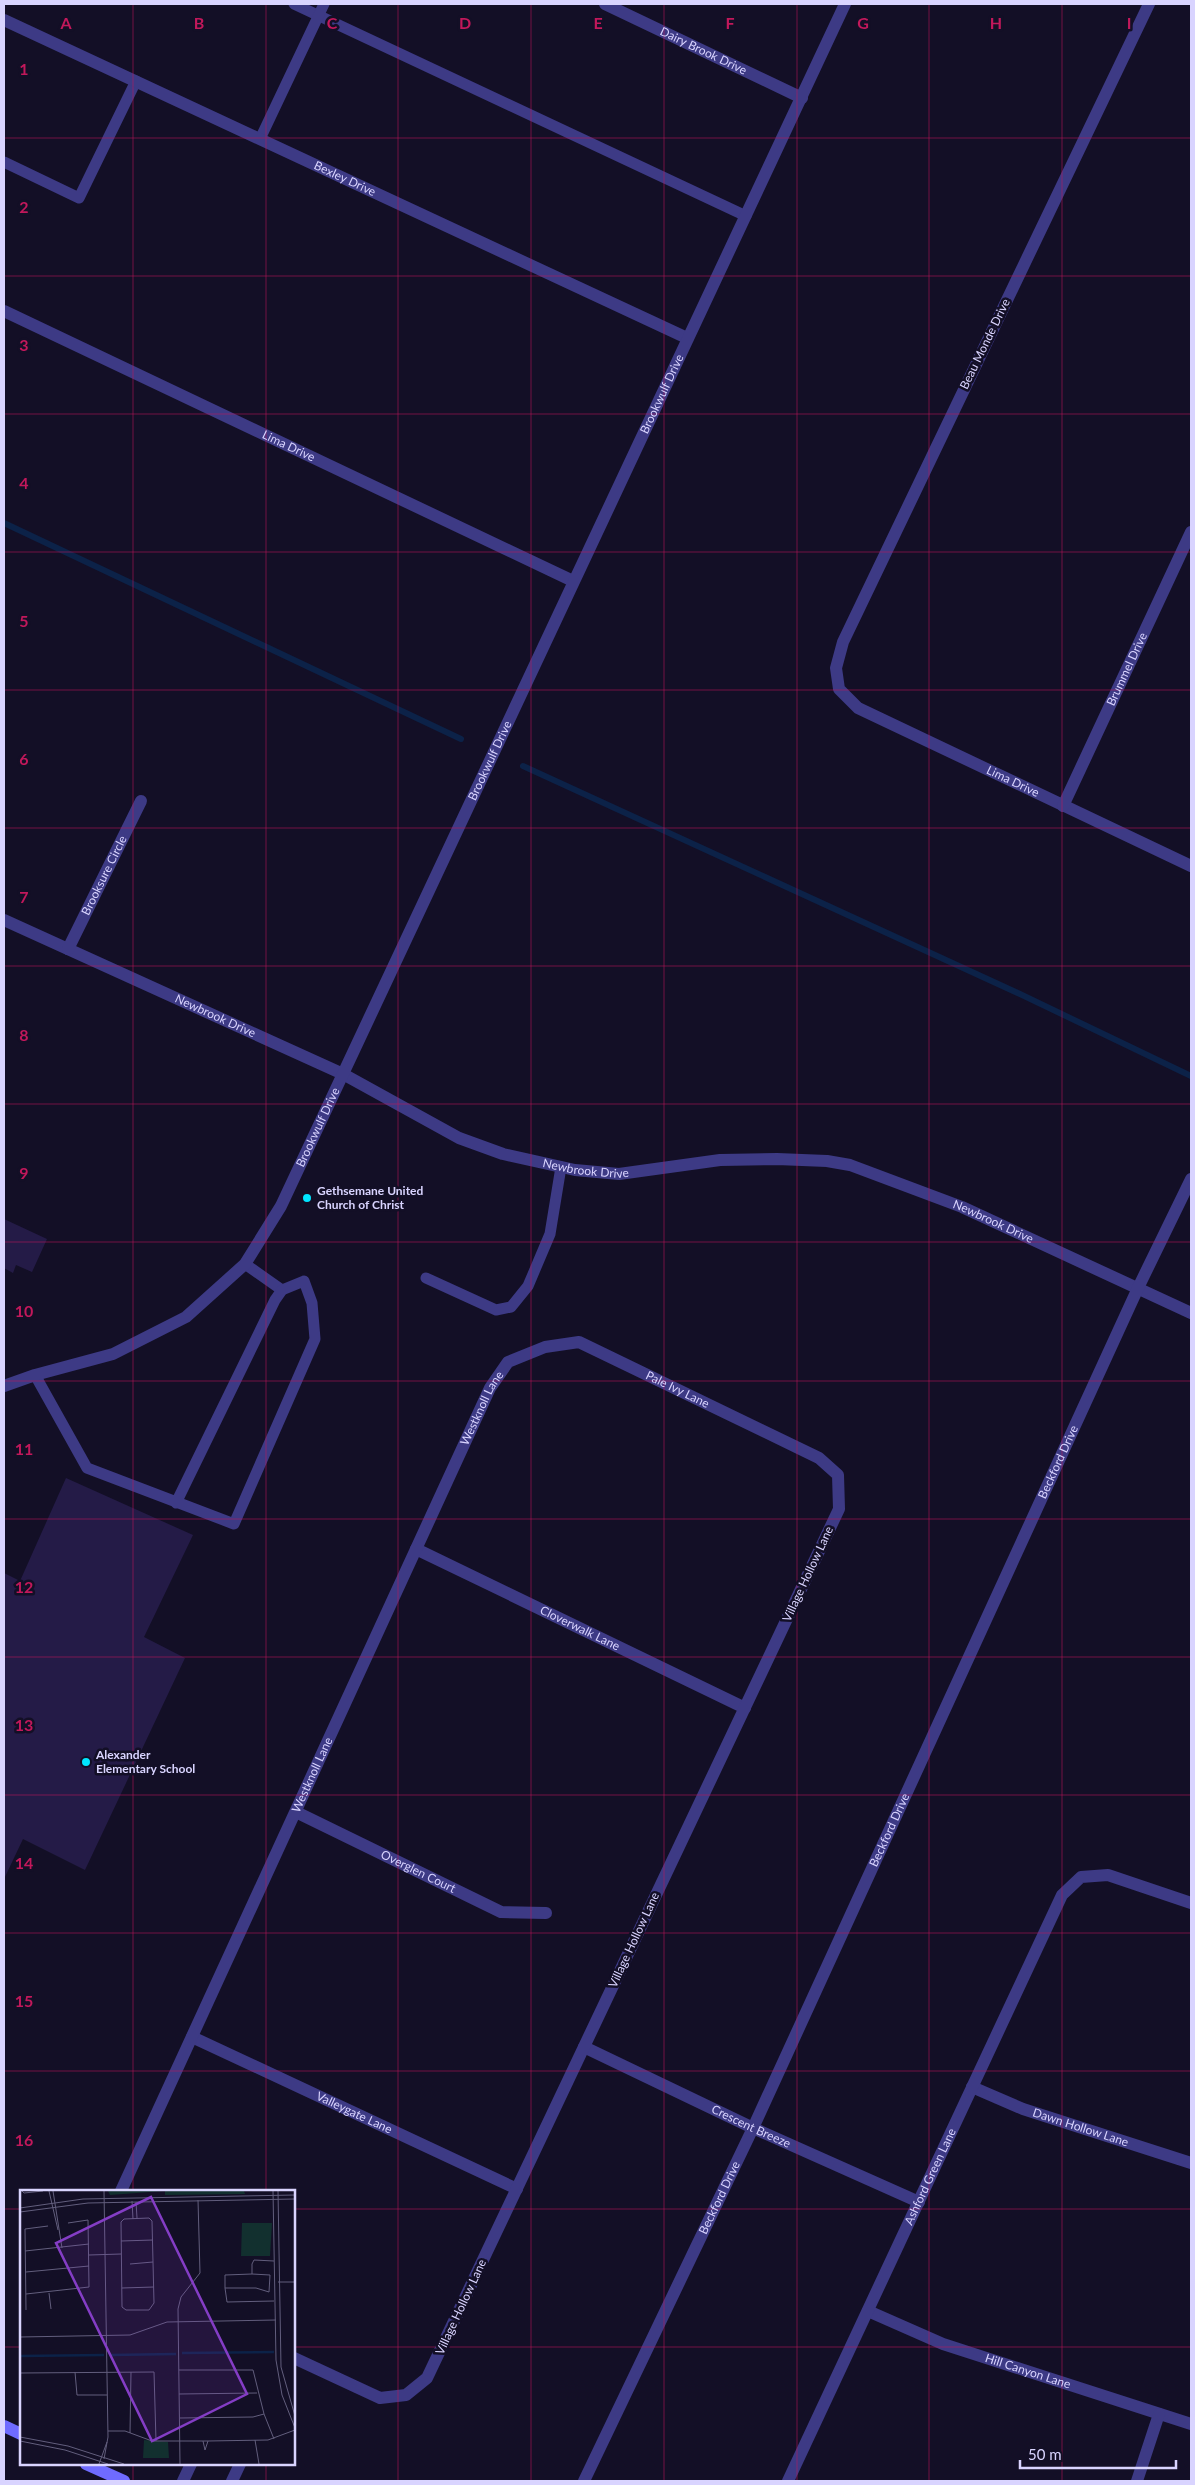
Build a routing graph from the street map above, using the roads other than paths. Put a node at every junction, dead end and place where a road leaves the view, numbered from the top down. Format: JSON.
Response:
{"nodes":[{"id":1,"x":294,"y":4,"type":"edge"},
{"id":2,"x":324,"y":4,"type":"edge"},
{"id":3,"x":605,"y":4,"type":"edge"},
{"id":4,"x":846,"y":4,"type":"edge"},
{"id":5,"x":1149,"y":4,"type":"edge"},
{"id":6,"x":319,"y":15,"type":"junction"},
{"id":7,"x":4,"y":20,"type":"edge"},
{"id":8,"x":136,"y":81,"type":"junction"},
{"id":9,"x":802,"y":98,"type":"junction"},
{"id":10,"x":260,"y":139,"type":"junction"},
{"id":11,"x":4,"y":162,"type":"edge"},
{"id":12,"x":746,"y":216,"type":"junction"},
{"id":13,"x":4,"y":311,"type":"edge"},
{"id":14,"x":688,"y":338,"type":"junction"},
{"id":15,"x":1191,"y":532,"type":"edge"},
{"id":16,"x":573,"y":581,"type":"junction"},
{"id":17,"x":839,"y":689,"type":"joint"},
{"id":18,"x":141,"y":801,"type":"dead end"},
{"id":19,"x":1063,"y":806,"type":"junction"},
{"id":20,"x":1191,"y":866,"type":"edge"},
{"id":21,"x":4,"y":920,"type":"edge"},
{"id":22,"x":68,"y":950,"type":"junction"},
{"id":23,"x":343,"y":1074,"type":"junction"},
{"id":24,"x":561,"y":1167,"type":"junction"},
{"id":25,"x":1191,"y":1179,"type":"edge"},
{"id":26,"x":245,"y":1264,"type":"junction"},
{"id":27,"x":426,"y":1278,"type":"dead end"},
{"id":28,"x":1138,"y":1288,"type":"junction"},
{"id":29,"x":282,"y":1290,"type":"junction"},
{"id":30,"x":1191,"y":1313,"type":"edge"},
{"id":31,"x":508,"y":1362,"type":"joint"},
{"id":32,"x":35,"y":1375,"type":"junction"},
{"id":33,"x":4,"y":1386,"type":"edge"},
{"id":34,"x":838,"y":1475,"type":"joint"},
{"id":35,"x":176,"y":1503,"type":"junction"},
{"id":36,"x":416,"y":1549,"type":"junction"},
{"id":37,"x":745,"y":1708,"type":"junction"},
{"id":38,"x":296,"y":1812,"type":"junction"},
{"id":39,"x":1191,"y":1903,"type":"edge"},
{"id":40,"x":546,"y":1913,"type":"dead end"},
{"id":41,"x":192,"y":2036,"type":"junction"},
{"id":42,"x":584,"y":2047,"type":"junction"},
{"id":43,"x":972,"y":2087,"type":"junction"},
{"id":44,"x":753,"y":2128,"type":"junction"},
{"id":45,"x":1191,"y":2163,"type":"edge"},
{"id":46,"x":517,"y":2189,"type":"junction"},
{"id":47,"x":121,"y":2190,"type":"edge"},
{"id":48,"x":919,"y":2202,"type":"junction"},
{"id":49,"x":868,"y":2311,"type":"junction"},
{"id":50,"x":295,"y":2358,"type":"edge"},
{"id":51,"x":1159,"y":2414,"type":"junction"},
{"id":52,"x":1191,"y":2424,"type":"edge"},
{"id":53,"x":4,"y":2426,"type":"edge"},
{"id":54,"x":20,"y":2434,"type":"edge"},
{"id":55,"x":88,"y":2465,"type":"edge"},
{"id":56,"x":191,"y":2465,"type":"edge"},
{"id":57,"x":240,"y":2465,"type":"edge"},
{"id":58,"x":124,"y":2481,"type":"edge"},
{"id":59,"x":183,"y":2481,"type":"edge"},
{"id":60,"x":232,"y":2481,"type":"edge"},
{"id":61,"x":584,"y":2481,"type":"edge"},
{"id":62,"x":788,"y":2481,"type":"edge"},
{"id":63,"x":1137,"y":2481,"type":"edge"}],
"edges":[{"from":1,"to":6,"type":"lane"},
{"from":2,"to":6,"type":"lane"},
{"from":3,"to":9,"type":"street","name":"Dairy Brook Drive"},
{"from":4,"to":9,"type":"street","name":"Brookwulf Drive"},
{"from":5,"to":17,"type":"street","name":"Beau Monde Drive"},
{"from":6,"to":10,"type":"lane"},
{"from":6,"to":12,"type":"lane"},
{"from":7,"to":8,"type":"street","name":"Bexley Drive"},
{"from":8,"to":10,"type":"street","name":"Bexley Drive"},
{"from":8,"to":11,"type":"lane"},
{"from":9,"to":12,"type":"street","name":"Brookwulf Drive"},
{"from":10,"to":14,"type":"street","name":"Bexley Drive"},
{"from":12,"to":14,"type":"street","name":"Brookwulf Drive"},
{"from":13,"to":16,"type":"street","name":"Lima Drive"},
{"from":14,"to":16,"type":"street","name":"Brookwulf Drive"},
{"from":15,"to":19,"type":"street","name":"Brummel Drive"},
{"from":16,"to":23,"type":"street","name":"Brookwulf Drive"},
{"from":17,"to":19,"type":"street","name":"Lima Drive"},
{"from":18,"to":22,"type":"street","name":"Brooksure Circle"},
{"from":19,"to":20,"type":"street","name":"Lima Drive"},
{"from":21,"to":22,"type":"street","name":"Newbrook Drive"},
{"from":22,"to":23,"type":"street","name":"Newbrook Drive"},
{"from":23,"to":24,"type":"street","name":"Newbrook Drive"},
{"from":23,"to":26,"type":"street","name":"Brookwulf Drive"},
{"from":24,"to":27,"type":"lane"},
{"from":24,"to":28,"type":"street","name":"Newbrook Drive"},
{"from":25,"to":28,"type":"street","name":"Beckford Drive"},
{"from":26,"to":29,"type":"lane"},
{"from":26,"to":32,"type":"street","name":"Brookwulf Drive"},
{"from":28,"to":30,"type":"street","name":"Newbrook Drive"},
{"from":28,"to":44,"type":"street","name":"Beckford Drive"},
{"from":29,"to":35,"type":"lane"},
{"from":29,"to":35,"type":"lane"},
{"from":31,"to":34,"type":"street","name":"Pale Ivy Lane"},
{"from":31,"to":36,"type":"street","name":"Westknoll Lane"},
{"from":32,"to":33,"type":"street","name":"Brookwulf Drive"},
{"from":32,"to":35,"type":"lane"},
{"from":34,"to":37,"type":"street","name":"Village Hollow Lane"},
{"from":36,"to":37,"type":"street","name":"Cloverwalk Lane"},
{"from":36,"to":38,"type":"street","name":"Westknoll Lane"},
{"from":37,"to":42,"type":"street","name":"Village Hollow Lane"},
{"from":38,"to":40,"type":"street","name":"Overglen Court"},
{"from":38,"to":41,"type":"street","name":"Westknoll Lane"},
{"from":39,"to":43,"type":"street","name":"Ashford Green Lane"},
{"from":41,"to":46,"type":"street","name":"Valleygate Lane"},
{"from":41,"to":47,"type":"street","name":"Westknoll Lane"},
{"from":42,"to":44,"type":"street","name":"Crescent Breeze"},
{"from":42,"to":46,"type":"street","name":"Village Hollow Lane"},
{"from":43,"to":45,"type":"street","name":"Dawn Hollow Lane"},
{"from":43,"to":48,"type":"street","name":"Ashford Green Lane"},
{"from":44,"to":48,"type":"street","name":"Crescent Breeze"},
{"from":44,"to":61,"type":"street","name":"Beckford Drive"},
{"from":46,"to":50,"type":"street","name":"Village Hollow Lane"},
{"from":48,"to":49,"type":"street","name":"Ashford Green Lane"},
{"from":49,"to":51,"type":"street","name":"Hill Canyon Lane"},
{"from":49,"to":62,"type":"street","name":"Ashford Green Lane"},
{"from":51,"to":52,"type":"street","name":"Hill Canyon Lane"},
{"from":51,"to":63,"type":"street"},
{"from":53,"to":54,"type":"main road"},
{"from":55,"to":58,"type":"main road"},
{"from":56,"to":59,"type":"street"},
{"from":57,"to":60,"type":"street"}]}
